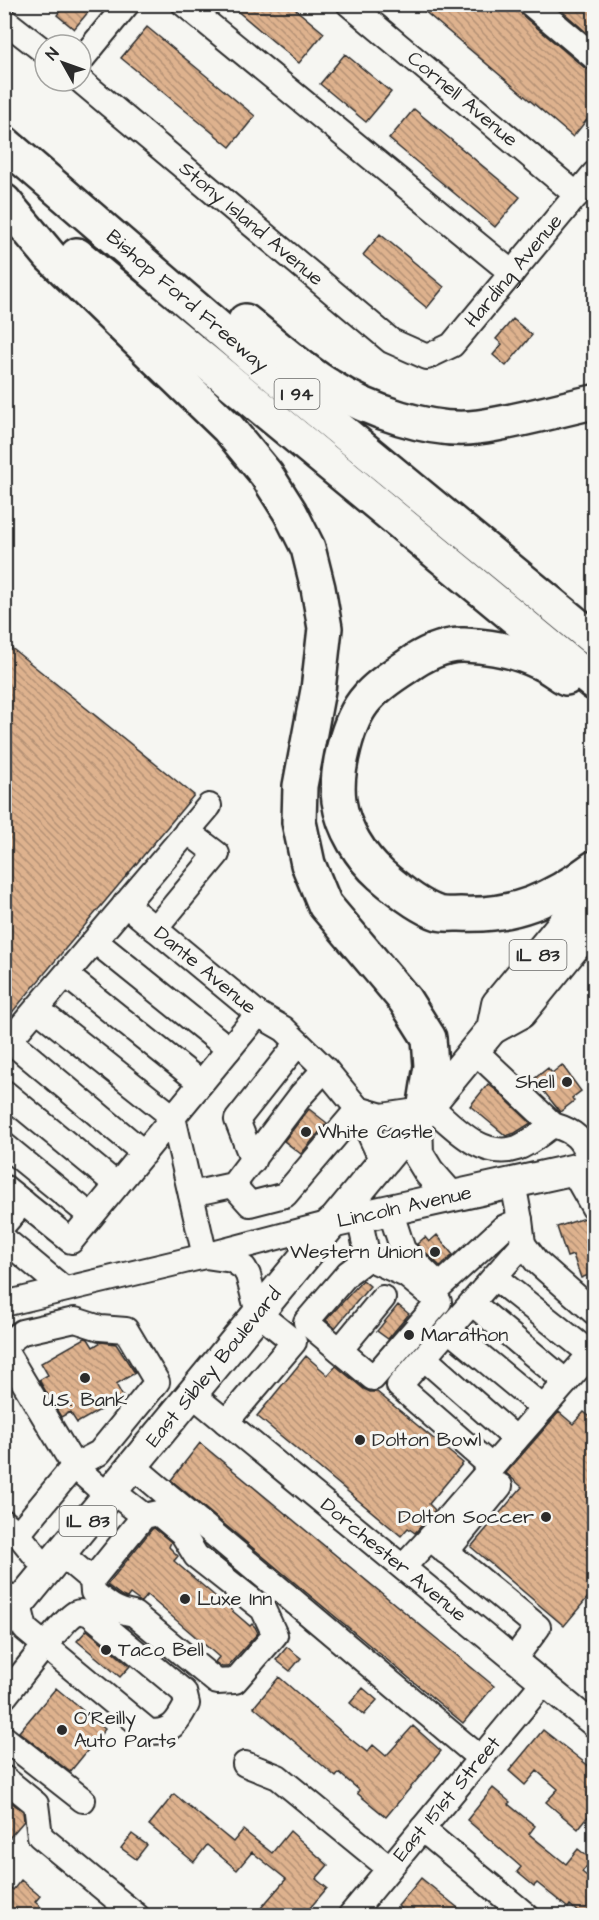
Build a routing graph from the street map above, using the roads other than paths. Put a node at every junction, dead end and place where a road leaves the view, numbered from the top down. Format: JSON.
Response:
{"nodes":[{"id":1,"x":128,"y":4,"type":"edge"},
{"id":2,"x":184,"y":4,"type":"edge"},
{"id":3,"x":349,"y":4,"type":"edge"},
{"id":4,"x":531,"y":4,"type":"edge"},
{"id":5,"x":4,"y":20,"type":"edge"},
{"id":6,"x":33,"y":43,"type":"edge"},
{"id":7,"x":93,"y":46,"type":"edge"},
{"id":8,"x":594,"y":57,"type":"edge"},
{"id":9,"x":93,"y":91,"type":"edge"},
{"id":10,"x":4,"y":143,"type":"edge"},
{"id":11,"x":594,"y":174,"type":"edge"},
{"id":12,"x":53,"y":186,"type":"junction"},
{"id":13,"x":4,"y":194,"type":"edge"},
{"id":14,"x":577,"y":195,"type":"junction"},
{"id":15,"x":4,"y":201,"type":"edge"},
{"id":16,"x":512,"y":273,"type":"junction"},
{"id":17,"x":427,"y":357,"type":"joint"},
{"id":18,"x":594,"y":402,"type":"edge"},
{"id":19,"x":594,"y":639,"type":"edge"},
{"id":20,"x":594,"y":683,"type":"edge"},
{"id":21,"x":594,"y":692,"type":"edge"},
{"id":22,"x":209,"y":806,"type":"dead end"},
{"id":23,"x":187,"y":831,"type":"junction"},
{"id":24,"x":594,"y":868,"type":"edge"},
{"id":25,"x":594,"y":886,"type":"edge"},
{"id":26,"x":125,"y":904,"type":"junction"},
{"id":27,"x":594,"y":923,"type":"edge"},
{"id":28,"x":155,"y":929,"type":"junction"},
{"id":29,"x":95,"y":941,"type":"junction"},
{"id":30,"x":66,"y":975,"type":"junction"},
{"id":31,"x":37,"y":1009,"type":"junction"},
{"id":32,"x":258,"y":1014,"type":"junction"},
{"id":33,"x":483,"y":1040,"type":"junction"},
{"id":34,"x":298,"y":1043,"type":"junction"},
{"id":35,"x":7,"y":1044,"type":"edge"},
{"id":36,"x":229,"y":1049,"type":"junction"},
{"id":37,"x":325,"y":1069,"type":"junction"},
{"id":38,"x":201,"y":1083,"type":"junction"},
{"id":39,"x":4,"y":1092,"type":"edge"},
{"id":40,"x":358,"y":1109,"type":"junction"},
{"id":41,"x":423,"y":1111,"type":"junction"},
{"id":42,"x":173,"y":1117,"type":"junction"},
{"id":43,"x":553,"y":1125,"type":"junction"},
{"id":44,"x":4,"y":1145,"type":"edge"},
{"id":45,"x":144,"y":1153,"type":"junction"},
{"id":46,"x":253,"y":1161,"type":"junction"},
{"id":47,"x":382,"y":1161,"type":"junction"},
{"id":48,"x":587,"y":1166,"type":"edge"},
{"id":49,"x":513,"y":1183,"type":"junction"},
{"id":50,"x":117,"y":1185,"type":"junction"},
{"id":51,"x":233,"y":1185,"type":"junction"},
{"id":52,"x":4,"y":1187,"type":"edge"},
{"id":53,"x":191,"y":1194,"type":"junction"},
{"id":54,"x":450,"y":1196,"type":"junction"},
{"id":55,"x":23,"y":1202,"type":"junction"},
{"id":56,"x":594,"y":1208,"type":"edge"},
{"id":57,"x":390,"y":1210,"type":"junction"},
{"id":58,"x":91,"y":1216,"type":"junction"},
{"id":59,"x":345,"y":1220,"type":"junction"},
{"id":60,"x":520,"y":1220,"type":"junction"},
{"id":61,"x":4,"y":1224,"type":"edge"},
{"id":62,"x":4,"y":1239,"type":"edge"},
{"id":63,"x":523,"y":1244,"type":"junction"},
{"id":64,"x":205,"y":1256,"type":"junction"},
{"id":65,"x":368,"y":1258,"type":"junction"},
{"id":66,"x":494,"y":1277,"type":"junction"},
{"id":67,"x":64,"y":1289,"type":"junction"},
{"id":68,"x":584,"y":1290,"type":"edge"},
{"id":69,"x":382,"y":1298,"type":"dead end"},
{"id":70,"x":472,"y":1303,"type":"junction"},
{"id":71,"x":4,"y":1304,"type":"edge"},
{"id":72,"x":594,"y":1312,"type":"edge"},
{"id":73,"x":258,"y":1313,"type":"junction"},
{"id":74,"x":449,"y":1330,"type":"junction"},
{"id":75,"x":4,"y":1347,"type":"edge"},
{"id":76,"x":340,"y":1350,"type":"junction"},
{"id":77,"x":592,"y":1352,"type":"edge"},
{"id":78,"x":424,"y":1358,"type":"junction"},
{"id":79,"x":566,"y":1382,"type":"junction"},
{"id":80,"x":192,"y":1394,"type":"junction"},
{"id":81,"x":543,"y":1408,"type":"junction"},
{"id":82,"x":226,"y":1422,"type":"junction"},
{"id":83,"x":516,"y":1439,"type":"junction"},
{"id":84,"x":74,"y":1466,"type":"junction"},
{"id":85,"x":133,"y":1466,"type":"junction"},
{"id":86,"x":496,"y":1477,"type":"junction"},
{"id":87,"x":110,"y":1493,"type":"junction"},
{"id":88,"x":144,"y":1516,"type":"junction"},
{"id":89,"x":11,"y":1528,"type":"edge"},
{"id":90,"x":438,"y":1545,"type":"junction"},
{"id":91,"x":54,"y":1562,"type":"junction"},
{"id":92,"x":403,"y":1567,"type":"junction"},
{"id":93,"x":92,"y":1586,"type":"junction"},
{"id":94,"x":9,"y":1606,"type":"edge"},
{"id":95,"x":46,"y":1646,"type":"junction"},
{"id":96,"x":514,"y":1659,"type":"junction"},
{"id":97,"x":543,"y":1683,"type":"junction"},
{"id":98,"x":4,"y":1697,"type":"edge"},
{"id":99,"x":594,"y":1725,"type":"edge"},
{"id":100,"x":4,"y":1738,"type":"edge"},
{"id":101,"x":480,"y":1758,"type":"junction"},
{"id":102,"x":245,"y":1764,"type":"dead end"},
{"id":103,"x":4,"y":1778,"type":"edge"},
{"id":104,"x":83,"y":1800,"type":"dead end"},
{"id":105,"x":422,"y":1829,"type":"junction"},
{"id":106,"x":389,"y":1868,"type":"junction"},
{"id":107,"x":137,"y":1916,"type":"edge"},
{"id":108,"x":350,"y":1916,"type":"edge"},
{"id":109,"x":527,"y":1916,"type":"edge"}],
"edges":[{"from":1,"to":7,"type":"street"},
{"from":2,"to":16,"type":"street"},
{"from":3,"to":14,"type":"street","name":"Cornell Avenue"},
{"from":4,"to":8,"type":"street"},
{"from":5,"to":6,"type":"street"},
{"from":9,"to":17,"type":"street","name":"Stony Island Avenue"},
{"from":10,"to":12,"type":"highway","name":"Bishop Ford Freeway","number":"I 94"},
{"from":11,"to":14,"type":"street","name":"Harding Avenue"},
{"from":12,"to":18,"type":"highway"},
{"from":12,"to":19,"type":"highway","name":"Bishop Ford Freeway","number":"I 94"},
{"from":13,"to":20,"type":"highway","name":"Bishop Ford Freeway","number":"I 94"},
{"from":14,"to":16,"type":"street","name":"Harding Avenue"},
{"from":15,"to":41,"type":"highway"},
{"from":16,"to":17,"type":"street","name":"Harding Avenue"},
{"from":21,"to":24,"type":"highway"},
{"from":22,"to":23,"type":"street"},
{"from":23,"to":26,"type":"street"},
{"from":23,"to":28,"type":"street","name":"Dante Avenue"},
{"from":25,"to":33,"type":"main road","name":"East Sibley Boulevard","number":"IL 83"},
{"from":26,"to":28,"type":"street"},
{"from":26,"to":29,"type":"street"},
{"from":27,"to":33,"type":"main road"},
{"from":28,"to":32,"type":"street","name":"Dante Avenue"},
{"from":29,"to":30,"type":"street"},
{"from":29,"to":36,"type":"street"},
{"from":30,"to":31,"type":"street"},
{"from":30,"to":38,"type":"street"},
{"from":31,"to":35,"type":"street"},
{"from":31,"to":42,"type":"street"},
{"from":32,"to":34,"type":"street"},
{"from":32,"to":36,"type":"street","name":"Dante Avenue"},
{"from":33,"to":41,"type":"main road","name":"East Sibley Boulevard","number":"IL 83"},
{"from":33,"to":43,"type":"street"},
{"from":34,"to":37,"type":"street"},
{"from":34,"to":46,"type":"street"},
{"from":35,"to":45,"type":"street"},
{"from":36,"to":38,"type":"street","name":"Dante Avenue"},
{"from":37,"to":40,"type":"street"},
{"from":37,"to":46,"type":"street"},
{"from":38,"to":42,"type":"street","name":"Dante Avenue"},
{"from":39,"to":50,"type":"street"},
{"from":40,"to":41,"type":"street"},
{"from":40,"to":47,"type":"street"},
{"from":40,"to":51,"type":"street"},
{"from":41,"to":43,"type":"street"},
{"from":41,"to":47,"type":"main road","name":"East Sibley Boulevard","number":"IL 83"},
{"from":41,"to":54,"type":"main road"},
{"from":42,"to":45,"type":"street","name":"Dante Avenue"},
{"from":42,"to":53,"type":"street"},
{"from":43,"to":48,"type":"street"},
{"from":44,"to":58,"type":"street"},
{"from":45,"to":50,"type":"street","name":"Dante Avenue"},
{"from":46,"to":51,"type":"street"},
{"from":47,"to":59,"type":"main road","name":"East Sibley Boulevard","number":"IL 83"},
{"from":48,"to":49,"type":"main road","name":"Lincoln Avenue"},
{"from":48,"to":56,"type":"street"},
{"from":49,"to":54,"type":"main road","name":"Lincoln Avenue"},
{"from":49,"to":60,"type":"street"},
{"from":50,"to":58,"type":"street","name":"Dante Avenue"},
{"from":51,"to":53,"type":"street"},
{"from":52,"to":55,"type":"street"},
{"from":53,"to":64,"type":"street"},
{"from":54,"to":57,"type":"main road","name":"Lincoln Avenue"},
{"from":55,"to":58,"type":"street","name":"Dante Avenue"},
{"from":55,"to":61,"type":"street"},
{"from":57,"to":59,"type":"main road","name":"Lincoln Avenue"},
{"from":57,"to":60,"type":"street"},
{"from":59,"to":64,"type":"street","name":"Lincoln Avenue"},
{"from":59,"to":65,"type":"street"},
{"from":59,"to":73,"type":"main road","name":"East Sibley Boulevard","number":"IL 83"},
{"from":60,"to":63,"type":"street"},
{"from":62,"to":67,"type":"street"},
{"from":63,"to":66,"type":"street"},
{"from":63,"to":68,"type":"street"},
{"from":64,"to":67,"type":"street","name":"Lincoln Avenue"},
{"from":64,"to":73,"type":"street"},
{"from":65,"to":76,"type":"street"},
{"from":65,"to":76,"type":"street"},
{"from":66,"to":70,"type":"street"},
{"from":66,"to":77,"type":"street"},
{"from":67,"to":71,"type":"street","name":"Lincoln Avenue"},
{"from":68,"to":72,"type":"street"},
{"from":69,"to":76,"type":"street"},
{"from":70,"to":74,"type":"street"},
{"from":70,"to":79,"type":"street"},
{"from":73,"to":80,"type":"main road","name":"East Sibley Boulevard","number":"IL 83"},
{"from":73,"to":82,"type":"street"},
{"from":74,"to":78,"type":"street"},
{"from":74,"to":81,"type":"street"},
{"from":75,"to":84,"type":"street"},
{"from":75,"to":84,"type":"street"},
{"from":77,"to":79,"type":"street"},
{"from":78,"to":83,"type":"street"},
{"from":78,"to":86,"type":"street"},
{"from":79,"to":81,"type":"street"},
{"from":80,"to":82,"type":"street","name":"Dorchester Avenue"},
{"from":80,"to":85,"type":"main road","name":"East Sibley Boulevard","number":"IL 83"},
{"from":81,"to":83,"type":"street"},
{"from":82,"to":92,"type":"street","name":"Dorchester Avenue"},
{"from":83,"to":86,"type":"street"},
{"from":84,"to":87,"type":"street"},
{"from":84,"to":89,"type":"street"},
{"from":85,"to":87,"type":"main road","name":"East Sibley Boulevard","number":"IL 83"},
{"from":85,"to":101,"type":"street"},
{"from":86,"to":90,"type":"street"},
{"from":87,"to":88,"type":"street"},
{"from":87,"to":91,"type":"main road","name":"East Sibley Boulevard","number":"IL 83"},
{"from":88,"to":93,"type":"street"},
{"from":88,"to":93,"type":"street"},
{"from":89,"to":91,"type":"street"},
{"from":90,"to":92,"type":"street"},
{"from":90,"to":96,"type":"street"},
{"from":91,"to":93,"type":"street"},
{"from":91,"to":94,"type":"main road","name":"East Sibley Boulevard","number":"IL 83"},
{"from":92,"to":96,"type":"street","name":"Dorchester Avenue"},
{"from":94,"to":95,"type":"street"},
{"from":95,"to":95,"type":"street"},
{"from":95,"to":98,"type":"street"},
{"from":96,"to":97,"type":"street","name":"Dorchester Avenue"},
{"from":97,"to":99,"type":"street","name":"Dorchester Avenue"},
{"from":97,"to":101,"type":"street","name":"East 151st Street"},
{"from":100,"to":104,"type":"street"},
{"from":101,"to":105,"type":"street","name":"East 151st Street"},
{"from":102,"to":106,"type":"street"},
{"from":103,"to":107,"type":"street"},
{"from":105,"to":106,"type":"street","name":"East 151st Street"},
{"from":105,"to":109,"type":"street"},
{"from":106,"to":108,"type":"street","name":"East 151st Street"}]}
